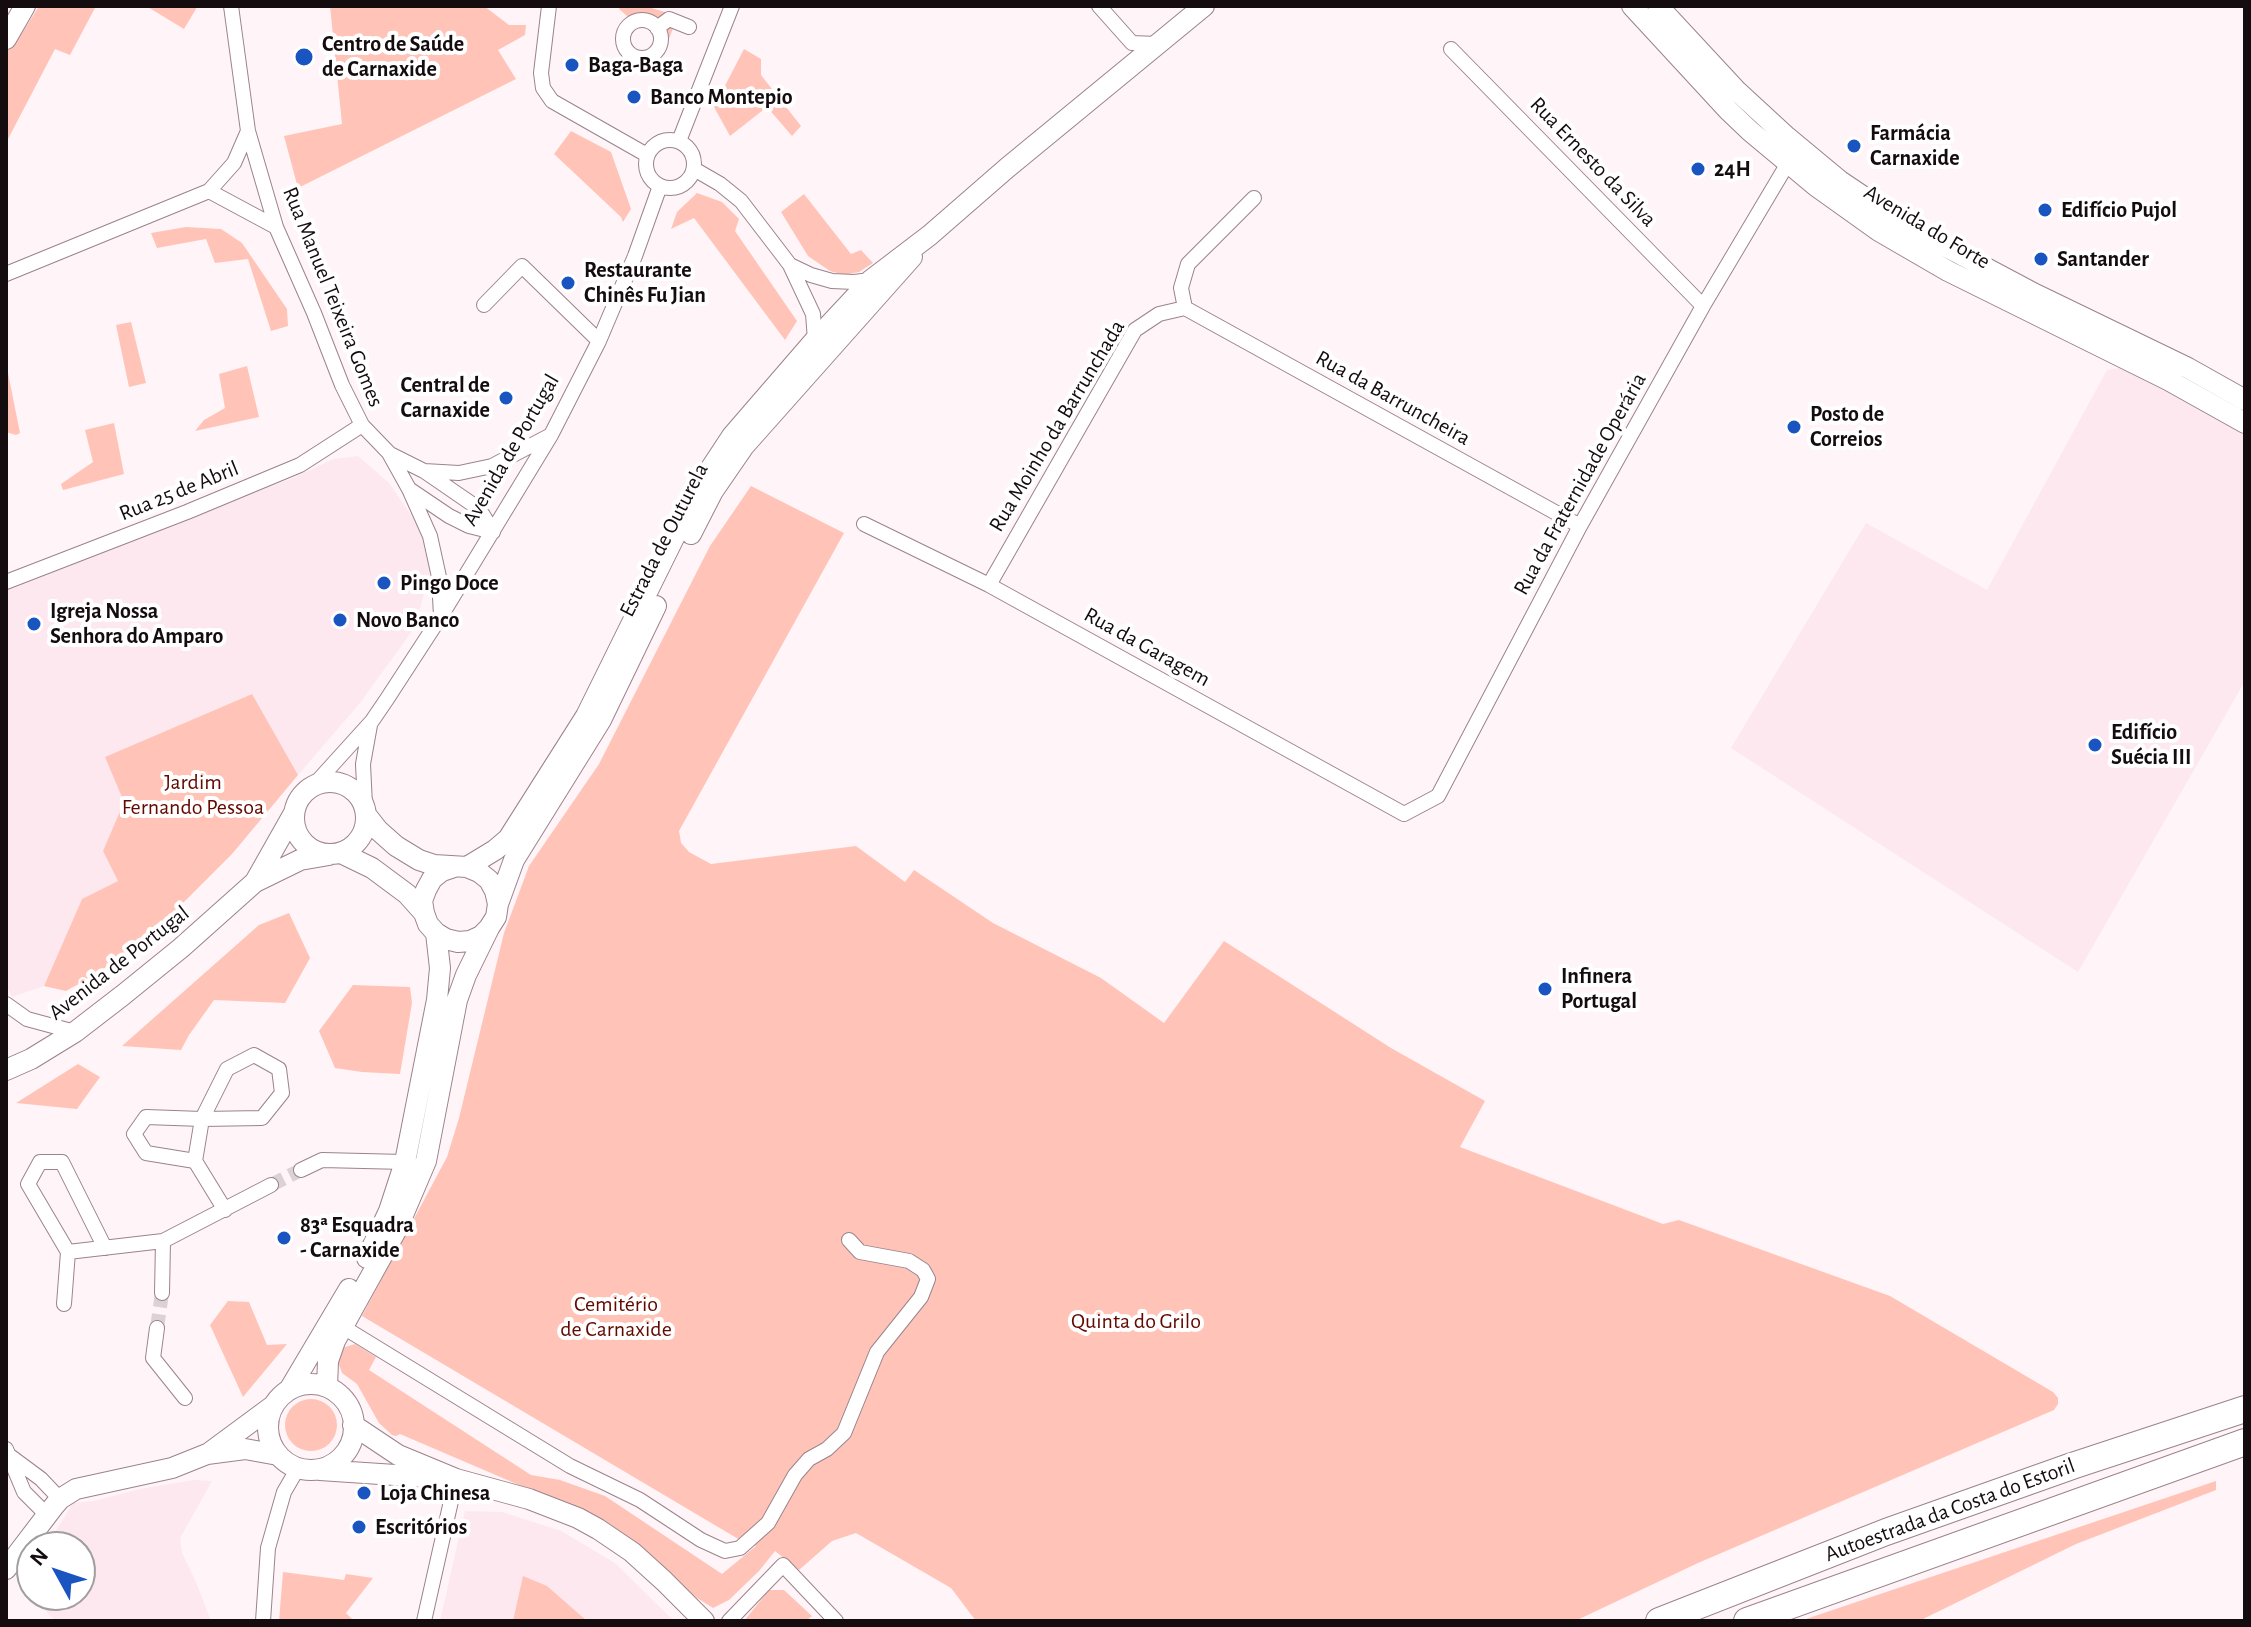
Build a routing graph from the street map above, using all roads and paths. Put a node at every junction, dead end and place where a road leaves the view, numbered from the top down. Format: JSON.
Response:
{"nodes":[{"id":1,"x":25,"y":6,"type":"edge"},
{"id":2,"x":231,"y":6,"type":"edge"},
{"id":3,"x":549,"y":6,"type":"edge"},
{"id":4,"x":732,"y":6,"type":"edge"},
{"id":5,"x":1099,"y":6,"type":"edge"},
{"id":6,"x":1204,"y":6,"type":"edge"},
{"id":7,"x":1632,"y":6,"type":"edge"},
{"id":8,"x":1658,"y":6,"type":"edge"},
{"id":9,"x":689,"y":27,"type":"dead end"},
{"id":10,"x":657,"y":28,"type":"dead end"},
{"id":11,"x":6,"y":39,"type":"edge"},
{"id":12,"x":1157,"y":44,"type":"junction"},
{"id":13,"x":1451,"y":49,"type":"dead end"},
{"id":14,"x":248,"y":131,"type":"junction"},
{"id":15,"x":679,"y":141,"type":"junction"},
{"id":16,"x":647,"y":155,"type":"junction"},
{"id":17,"x":1788,"y":163,"type":"junction"},
{"id":18,"x":694,"y":169,"type":"junction"},
{"id":19,"x":660,"y":186,"type":"junction"},
{"id":20,"x":209,"y":191,"type":"junction"},
{"id":21,"x":1254,"y":198,"type":"dead end"},
{"id":22,"x":276,"y":227,"type":"junction"},
{"id":23,"x":930,"y":235,"type":"junction"},
{"id":24,"x":790,"y":265,"type":"junction"},
{"id":25,"x":6,"y":274,"type":"edge"},
{"id":26,"x":871,"y":280,"type":"junction"},
{"id":27,"x":484,"y":305,"type":"dead end"},
{"id":28,"x":1703,"y":306,"type":"junction"},
{"id":29,"x":1185,"y":308,"type":"junction"},
{"id":30,"x":815,"y":340,"type":"junction"},
{"id":31,"x":599,"y":341,"type":"junction"},
{"id":32,"x":2245,"y":400,"type":"edge"},
{"id":33,"x":2245,"y":423,"type":"edge"},
{"id":34,"x":362,"y":425,"type":"junction"},
{"id":35,"x":551,"y":435,"type":"junction"},
{"id":36,"x":389,"y":453,"type":"junction"},
{"id":37,"x":424,"y":471,"type":"junction"},
{"id":38,"x":409,"y":489,"type":"junction"},
{"id":39,"x":864,"y":524,"type":"dead end"},
{"id":40,"x":1580,"y":526,"type":"junction"},
{"id":41,"x":493,"y":532,"type":"junction"},
{"id":42,"x":6,"y":582,"type":"edge"},
{"id":43,"x":989,"y":585,"type":"junction"},
{"id":44,"x":441,"y":616,"type":"junction"},
{"id":45,"x":372,"y":721,"type":"junction"},
{"id":46,"x":314,"y":785,"type":"junction"},
{"id":47,"x":366,"y":811,"type":"junction"},
{"id":48,"x":294,"y":813,"type":"junction"},
{"id":49,"x":1404,"y":814,"type":"joint"},
{"id":50,"x":335,"y":854,"type":"junction"},
{"id":51,"x":460,"y":867,"type":"junction"},
{"id":52,"x":255,"y":882,"type":"junction"},
{"id":53,"x":498,"y":904,"type":"junction"},
{"id":54,"x":424,"y":913,"type":"junction"},
{"id":55,"x":489,"y":928,"type":"junction"},
{"id":56,"x":436,"y":933,"type":"junction"},
{"id":57,"x":6,"y":1004,"type":"edge"},
{"id":58,"x":75,"y":1032,"type":"junction"},
{"id":59,"x":6,"y":1070,"type":"edge"},
{"id":60,"x":202,"y":1119,"type":"junction"},
{"id":61,"x":195,"y":1161,"type":"junction"},
{"id":62,"x":405,"y":1162,"type":"junction"},
{"id":63,"x":301,"y":1170,"type":"tunnel mouth"},
{"id":64,"x":271,"y":1185,"type":"tunnel mouth"},
{"id":65,"x":225,"y":1210,"type":"junction"},
{"id":66,"x":849,"y":1240,"type":"dead end"},
{"id":67,"x":163,"y":1241,"type":"junction"},
{"id":68,"x":105,"y":1248,"type":"junction"},
{"id":69,"x":68,"y":1252,"type":"junction"},
{"id":70,"x":162,"y":1293,"type":"tunnel mouth"},
{"id":71,"x":64,"y":1304,"type":"dead end"},
{"id":72,"x":343,"y":1327,"type":"junction"},
{"id":73,"x":157,"y":1328,"type":"tunnel mouth"},
{"id":74,"x":327,"y":1387,"type":"junction"},
{"id":75,"x":289,"y":1390,"type":"junction"},
{"id":76,"x":2245,"y":1392,"type":"edge"},
{"id":77,"x":185,"y":1398,"type":"dead end"},
{"id":78,"x":274,"y":1405,"type":"junction"},
{"id":79,"x":2245,"y":1409,"type":"edge"},
{"id":80,"x":2210,"y":1421,"type":"junction"},
{"id":81,"x":353,"y":1425,"type":"junction"},
{"id":82,"x":2245,"y":1442,"type":"edge"},
{"id":83,"x":8,"y":1453,"type":"edge"},
{"id":84,"x":207,"y":1454,"type":"junction"},
{"id":85,"x":278,"y":1455,"type":"junction"},
{"id":86,"x":308,"y":1469,"type":"junction"},
{"id":87,"x":456,"y":1479,"type":"junction"},
{"id":88,"x":53,"y":1507,"type":"junction"},
{"id":89,"x":6,"y":1569,"type":"edge"},
{"id":90,"x":263,"y":1621,"type":"edge"},
{"id":91,"x":424,"y":1621,"type":"edge"},
{"id":92,"x":704,"y":1621,"type":"edge"},
{"id":93,"x":729,"y":1621,"type":"edge"},
{"id":94,"x":836,"y":1621,"type":"edge"},
{"id":95,"x":1659,"y":1621,"type":"edge"},
{"id":96,"x":1747,"y":1621,"type":"edge"}],
"edges":[{"from":1,"to":11,"type":"street"},
{"from":2,"to":14,"type":"street","name":"Rua Manuel Teixeira Gomes"},
{"from":3,"to":16,"type":"street"},
{"from":4,"to":15,"type":"street"},
{"from":5,"to":12,"type":"street"},
{"from":6,"to":12,"type":"street","name":"Estrada de Outurela"},
{"from":7,"to":17,"type":"street","name":"Avenida do Forte"},
{"from":8,"to":32,"type":"street","name":"Avenida do Forte"},
{"from":9,"to":10,"type":"street"},
{"from":12,"to":23,"type":"street","name":"Estrada de Outurela"},
{"from":13,"to":28,"type":"street","name":"Rua Ernesto da Silva"},
{"from":14,"to":20,"type":"street"},
{"from":14,"to":22,"type":"street","name":"Rua Manuel Teixeira Gomes"},
{"from":15,"to":16,"type":"street"},
{"from":15,"to":18,"type":"street"},
{"from":16,"to":19,"type":"street"},
{"from":17,"to":28,"type":"street","name":"Rua da Fraternidade Operária"},
{"from":17,"to":33,"type":"street","name":"Avenida do Forte"},
{"from":18,"to":19,"type":"street"},
{"from":18,"to":24,"type":"street"},
{"from":19,"to":31,"type":"street","name":"Avenida de Portugal"},
{"from":20,"to":22,"type":"street"},
{"from":20,"to":25,"type":"street"},
{"from":21,"to":29,"type":"street"},
{"from":22,"to":34,"type":"street","name":"Rua Manuel Teixeira Gomes"},
{"from":23,"to":26,"type":"street","name":"Estrada de Outurela"},
{"from":23,"to":53,"type":"street","name":"Estrada de Outurela"},
{"from":24,"to":26,"type":"street"},
{"from":24,"to":30,"type":"street"},
{"from":26,"to":30,"type":"street","name":"Estrada de Outurela"},
{"from":27,"to":31,"type":"street"},
{"from":28,"to":40,"type":"street","name":"Rua da Fraternidade Operária"},
{"from":29,"to":40,"type":"street","name":"Rua da Barruncheira"},
{"from":29,"to":43,"type":"street","name":"Rua Moinho da Barrunchada"},
{"from":30,"to":51,"type":"street","name":"Estrada de Outurela"},
{"from":31,"to":35,"type":"street","name":"Avenida de Portugal"},
{"from":34,"to":36,"type":"street","name":"Rua Manuel Teixeira Gomes"},
{"from":34,"to":42,"type":"street","name":"Rua 25 de Abril"},
{"from":35,"to":37,"type":"street","name":"Rua Manuel Teixeira Gomes"},
{"from":35,"to":41,"type":"street","name":"Avenida de Portugal"},
{"from":36,"to":37,"type":"street","name":"Rua Manuel Teixeira Gomes"},
{"from":36,"to":38,"type":"street","name":"Rua Manuel Teixeira Gomes"},
{"from":37,"to":41,"type":"street","name":"Rua Manuel Teixeira Gomes"},
{"from":38,"to":41,"type":"street","name":"Rua Manuel Teixeira Gomes"},
{"from":38,"to":44,"type":"street","name":"Rua Manuel Teixeira Gomes"},
{"from":39,"to":43,"type":"street","name":"Rua da Garagem"},
{"from":40,"to":49,"type":"street","name":"Rua da Fraternidade Operária"},
{"from":41,"to":44,"type":"street","name":"Avenida de Portugal"},
{"from":43,"to":49,"type":"street","name":"Rua da Garagem"},
{"from":44,"to":45,"type":"street","name":"Avenida de Portugal"},
{"from":45,"to":46,"type":"street","name":"Avenida de Portugal"},
{"from":45,"to":47,"type":"street","name":"Avenida de Portugal"},
{"from":46,"to":47,"type":"street"},
{"from":46,"to":48,"type":"street"},
{"from":47,"to":50,"type":"street"},
{"from":47,"to":51,"type":"street"},
{"from":48,"to":50,"type":"street"},
{"from":48,"to":52,"type":"street","name":"Avenida de Portugal"},
{"from":50,"to":52,"type":"street","name":"Avenida de Portugal"},
{"from":50,"to":54,"type":"street"},
{"from":51,"to":53,"type":"street"},
{"from":51,"to":54,"type":"street"},
{"from":52,"to":58,"type":"street","name":"Avenida de Portugal"},
{"from":53,"to":55,"type":"street"},
{"from":54,"to":56,"type":"street"},
{"from":55,"to":56,"type":"street"},
{"from":55,"to":72,"type":"street"},
{"from":56,"to":62,"type":"street"},
{"from":57,"to":58,"type":"street"},
{"from":58,"to":59,"type":"street","name":"Avenida de Portugal"},
{"from":60,"to":60,"type":"street"},
{"from":60,"to":61,"type":"street"},
{"from":60,"to":61,"type":"street"},
{"from":61,"to":65,"type":"street"},
{"from":62,"to":63,"type":"street"},
{"from":62,"to":75,"type":"street"},
{"from":64,"to":65,"type":"street"},
{"from":65,"to":67,"type":"street"},
{"from":66,"to":72,"type":"street"},
{"from":67,"to":68,"type":"street"},
{"from":67,"to":70,"type":"street"},
{"from":68,"to":69,"type":"street"},
{"from":68,"to":69,"type":"street"},
{"from":69,"to":71,"type":"street"},
{"from":72,"to":74,"type":"street"},
{"from":73,"to":77,"type":"street"},
{"from":74,"to":75,"type":"street"},
{"from":74,"to":81,"type":"street"},
{"from":75,"to":78,"type":"street"},
{"from":76,"to":80,"type":"highway"},
{"from":78,"to":84,"type":"street"},
{"from":78,"to":85,"type":"street"},
{"from":79,"to":80,"type":"highway","name":"Autoestrada da Costa do Estoril"},
{"from":80,"to":95,"type":"highway","name":"Autoestrada da Costa do Estoril"},
{"from":81,"to":86,"type":"street"},
{"from":81,"to":87,"type":"street"},
{"from":82,"to":96,"type":"highway","name":"Autoestrada da Costa do Estoril"},
{"from":83,"to":88,"type":"street"},
{"from":83,"to":88,"type":"street"},
{"from":84,"to":85,"type":"street"},
{"from":84,"to":88,"type":"street"},
{"from":85,"to":86,"type":"street"},
{"from":86,"to":87,"type":"street"},
{"from":86,"to":90,"type":"street"},
{"from":87,"to":91,"type":"street"},
{"from":87,"to":92,"type":"street"},
{"from":88,"to":89,"type":"street"},
{"from":93,"to":94,"type":"street"}]}
